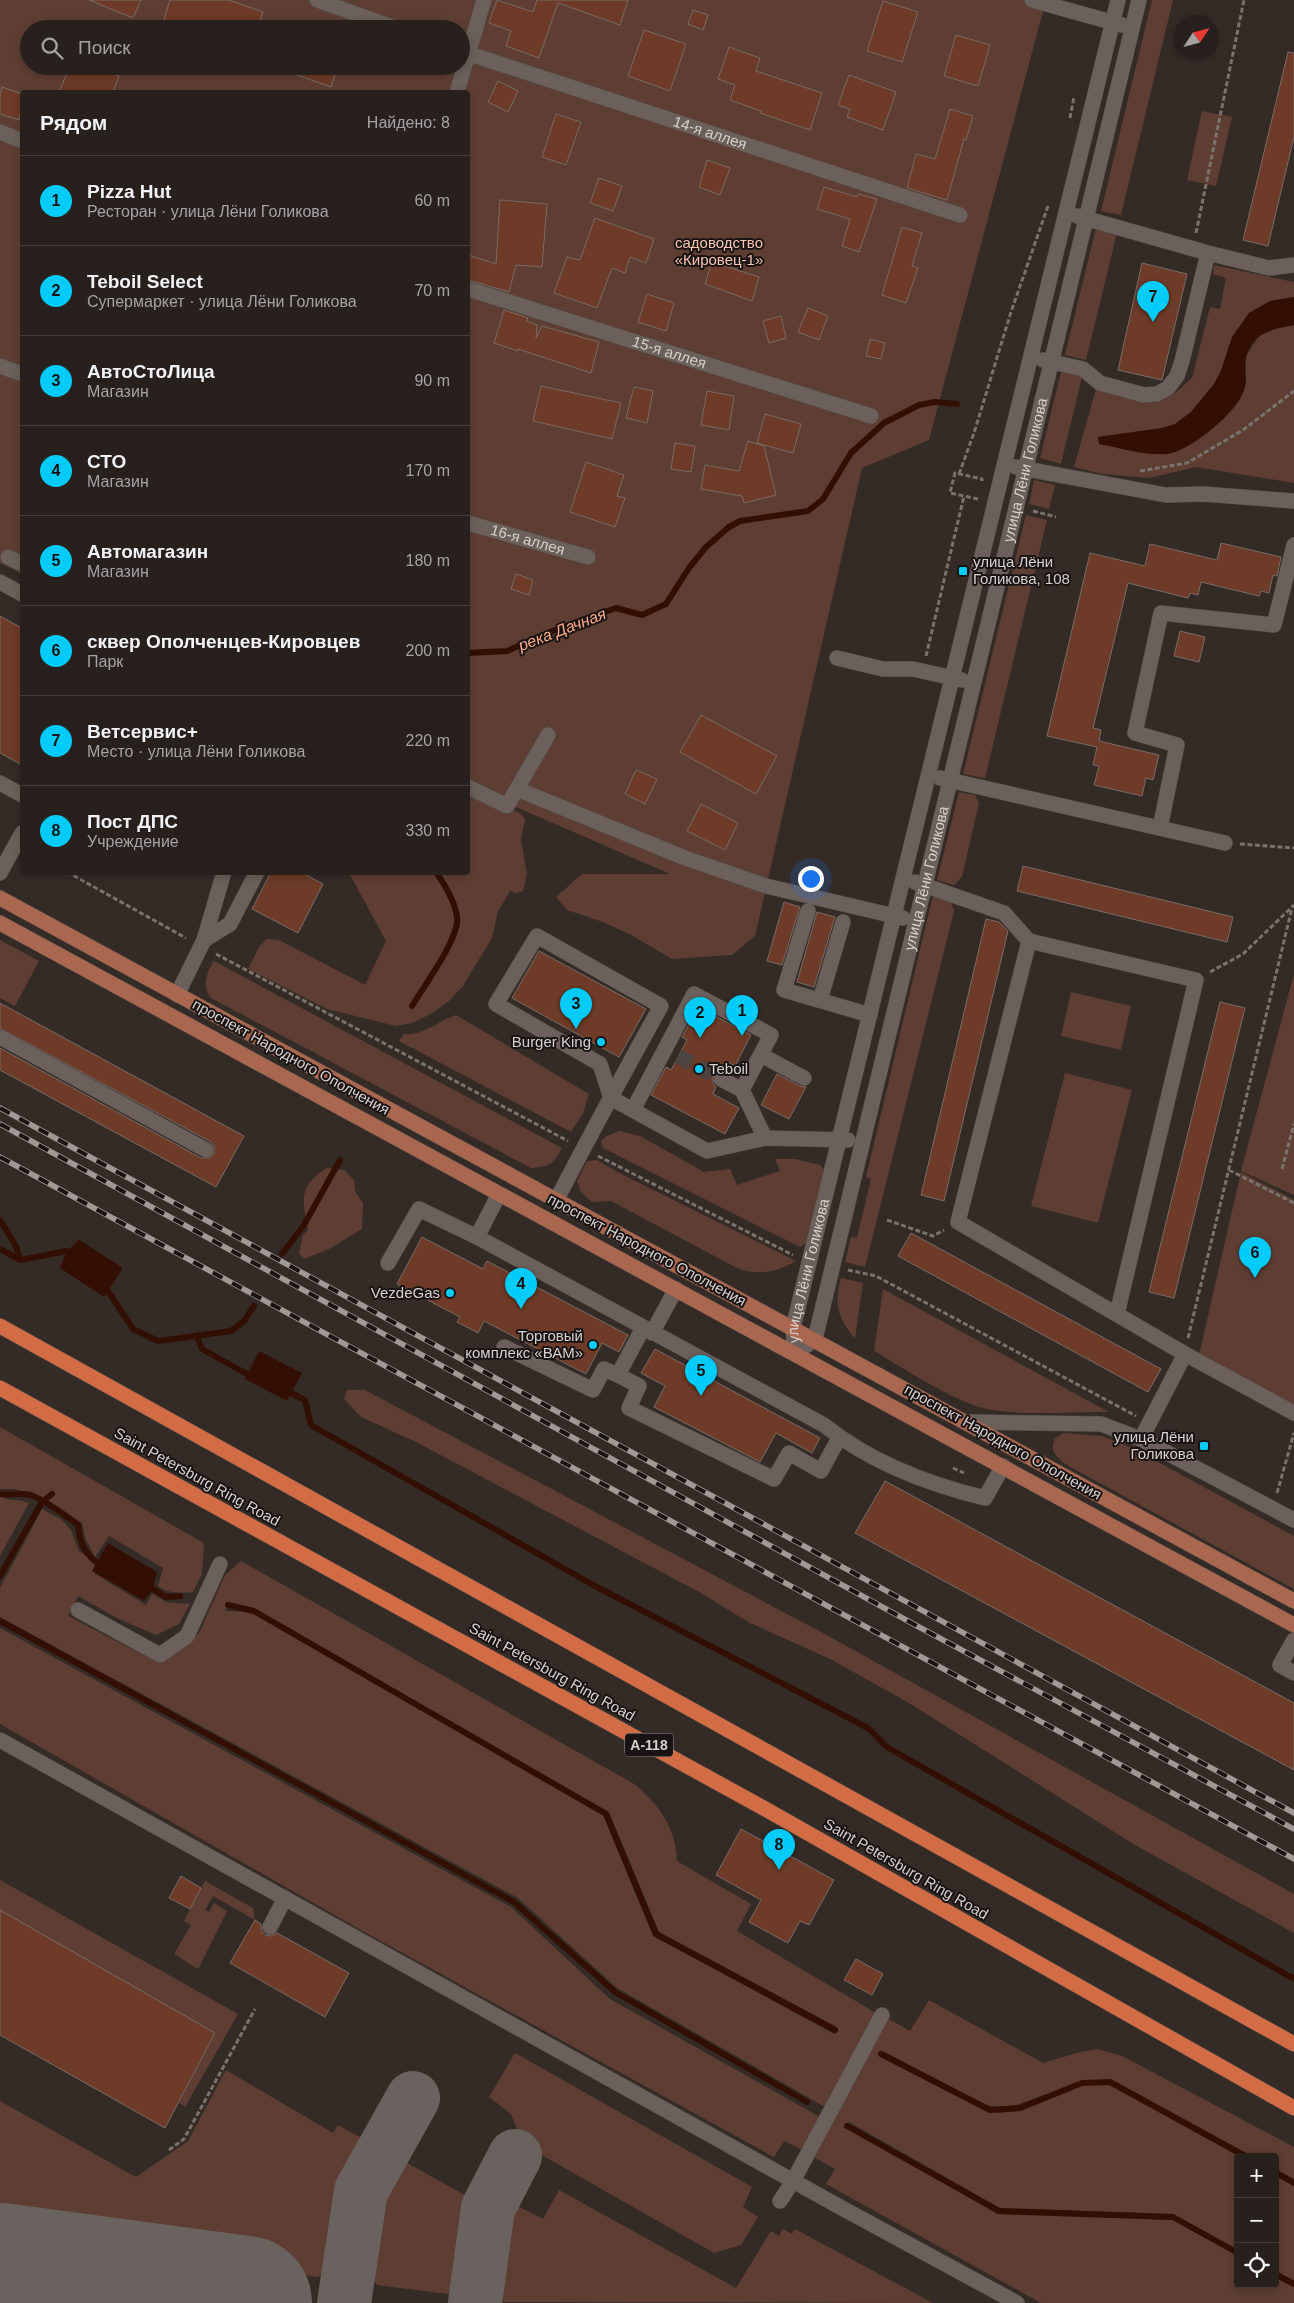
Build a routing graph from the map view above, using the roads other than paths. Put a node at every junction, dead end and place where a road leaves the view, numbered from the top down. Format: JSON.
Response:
{"nodes":[{"id":1,"x":317,"y":0,"type":"edge"},
{"id":2,"x":484,"y":0,"type":"edge"},
{"id":3,"x":1118,"y":0,"type":"edge"},
{"id":4,"x":1139,"y":0,"type":"edge"},
{"id":5,"x":1039,"y":2,"type":"edge"},
{"id":6,"x":373,"y":20,"type":"edge"},
{"id":7,"x":1112,"y":23,"type":"junction"},
{"id":8,"x":1132,"y":28,"type":"junction"},
{"id":9,"x":470,"y":38,"type":"edge"},
{"id":10,"x":470,"y":54,"type":"edge"},
{"id":11,"x":460,"y":75,"type":"edge"},
{"id":12,"x":457,"y":90,"type":"edge"},
{"id":13,"x":0,"y":132,"type":"edge"},
{"id":14,"x":20,"y":140,"type":"edge"},
{"id":15,"x":1066,"y":213,"type":"junction"},
{"id":16,"x":960,"y":216,"type":"dead end"},
{"id":17,"x":1086,"y":218,"type":"junction"},
{"id":18,"x":1208,"y":253,"type":"junction"},
{"id":19,"x":1294,"y":265,"type":"edge"},
{"id":20,"x":470,"y":290,"type":"edge"},
{"id":21,"x":1031,"y":357,"type":"junction"},
{"id":22,"x":1051,"y":362,"type":"junction"},
{"id":23,"x":0,"y":366,"type":"edge"},
{"id":24,"x":20,"y":373,"type":"edge"},
{"id":25,"x":871,"y":416,"type":"dead end"},
{"id":26,"x":1005,"y":465,"type":"junction"},
{"id":27,"x":1025,"y":469,"type":"junction"},
{"id":28,"x":1294,"y":501,"type":"edge"},
{"id":29,"x":470,"y":524,"type":"edge"},
{"id":30,"x":1294,"y":545,"type":"edge"},
{"id":31,"x":8,"y":557,"type":"dead end"},
{"id":32,"x":588,"y":557,"type":"dead end"},
{"id":33,"x":20,"y":563,"type":"edge"},
{"id":34,"x":0,"y":582,"type":"edge"},
{"id":35,"x":20,"y":593,"type":"edge"},
{"id":36,"x":837,"y":658,"type":"dead end"},
{"id":37,"x":953,"y":678,"type":"junction"},
{"id":38,"x":973,"y":683,"type":"junction"},
{"id":39,"x":548,"y":735,"type":"dead end"},
{"id":40,"x":929,"y":776,"type":"junction"},
{"id":41,"x":950,"y":780,"type":"junction"},
{"id":42,"x":0,"y":783,"type":"edge"},
{"id":43,"x":470,"y":788,"type":"edge"},
{"id":44,"x":517,"y":788,"type":"junction"},
{"id":45,"x":20,"y":794,"type":"edge"},
{"id":46,"x":1160,"y":828,"type":"junction"},
{"id":47,"x":20,"y":837,"type":"edge"},
{"id":48,"x":1225,"y":843,"type":"dead end"},
{"id":49,"x":0,"y":873,"type":"edge"},
{"id":50,"x":223,"y":875,"type":"edge"},
{"id":51,"x":255,"y":875,"type":"edge"},
{"id":52,"x":904,"y":879,"type":"junction"},
{"id":53,"x":924,"y":884,"type":"junction"},
{"id":54,"x":0,"y":898,"type":"edge"},
{"id":55,"x":808,"y":911,"type":"dead end"},
{"id":56,"x":895,"y":915,"type":"junction"},
{"id":57,"x":843,"y":922,"type":"dead end"},
{"id":58,"x":914,"y":922,"type":"junction"},
{"id":59,"x":0,"y":923,"type":"edge"},
{"id":60,"x":1029,"y":941,"type":"junction"},
{"id":61,"x":202,"y":943,"type":"junction"},
{"id":62,"x":177,"y":995,"type":"junction"},
{"id":63,"x":820,"y":1000,"type":"junction"},
{"id":64,"x":870,"y":1016,"type":"junction"},
{"id":65,"x":0,"y":1037,"type":"edge"},
{"id":66,"x":761,"y":1055,"type":"junction"},
{"id":67,"x":804,"y":1078,"type":"dead end"},
{"id":68,"x":721,"y":1079,"type":"tunnel mouth"},
{"id":69,"x":742,"y":1090,"type":"junction"},
{"id":70,"x":611,"y":1098,"type":"junction"},
{"id":71,"x":633,"y":1110,"type":"junction"},
{"id":72,"x":766,"y":1138,"type":"junction"},
{"id":73,"x":840,"y":1138,"type":"junction"},
{"id":74,"x":862,"y":1142,"type":"junction"},
{"id":75,"x":206,"y":1150,"type":"dead end"},
{"id":76,"x":500,"y":1194,"type":"junction"},
{"id":77,"x":556,"y":1201,"type":"junction"},
{"id":78,"x":477,"y":1237,"type":"junction"},
{"id":79,"x":388,"y":1263,"type":"dead end"},
{"id":80,"x":676,"y":1289,"type":"junction"},
{"id":81,"x":1117,"y":1314,"type":"junction"},
{"id":82,"x":0,"y":1326,"type":"edge"},
{"id":83,"x":793,"y":1328,"type":"junction"},
{"id":84,"x":647,"y":1330,"type":"junction"},
{"id":85,"x":815,"y":1339,"type":"junction"},
{"id":86,"x":504,"y":1347,"type":"dead end"},
{"id":87,"x":795,"y":1354,"type":"junction"},
{"id":88,"x":1184,"y":1354,"type":"junction"},
{"id":89,"x":618,"y":1375,"type":"junction"},
{"id":90,"x":0,"y":1388,"type":"edge"},
{"id":91,"x":1294,"y":1413,"type":"edge"},
{"id":92,"x":966,"y":1422,"type":"junction"},
{"id":93,"x":839,"y":1438,"type":"junction"},
{"id":94,"x":1141,"y":1439,"type":"junction"},
{"id":95,"x":1003,"y":1466,"type":"junction"},
{"id":96,"x":1294,"y":1520,"type":"edge"},
{"id":97,"x":220,"y":1564,"type":"dead end"},
{"id":98,"x":1294,"y":1601,"type":"edge"},
{"id":99,"x":78,"y":1610,"type":"dead end"},
{"id":100,"x":1294,"y":1625,"type":"edge"},
{"id":101,"x":1294,"y":1640,"type":"edge"},
{"id":102,"x":1294,"y":1673,"type":"edge"},
{"id":103,"x":0,"y":1740,"type":"edge"},
{"id":104,"x":285,"y":1898,"type":"junction"},
{"id":105,"x":270,"y":1926,"type":"dead end"},
{"id":106,"x":882,"y":2015,"type":"dead end"},
{"id":107,"x":1294,"y":2044,"type":"edge"},
{"id":108,"x":1294,"y":2108,"type":"edge"},
{"id":109,"x":793,"y":2181,"type":"junction"},
{"id":110,"x":780,"y":2202,"type":"dead end"},
{"id":111,"x":1017,"y":2303,"type":"edge"}],
"edges":[{"from":1,"to":6,"type":"street"},
{"from":2,"to":9,"type":"street"},
{"from":3,"to":7,"type":"street","name":"улица Лёни Голикова"},
{"from":4,"to":8,"type":"street","name":"улица Лёни Голикова"},
{"from":5,"to":7,"type":"street"},
{"from":7,"to":8,"type":"street"},
{"from":7,"to":15,"type":"street","name":"улица Лёни Голикова"},
{"from":8,"to":17,"type":"street","name":"улица Лёни Голикова"},
{"from":10,"to":16,"type":"street","name":"14-я аллея"},
{"from":11,"to":12,"type":"street"},
{"from":13,"to":14,"type":"street"},
{"from":15,"to":17,"type":"street"},
{"from":15,"to":21,"type":"street","name":"улица Лёни Голикова"},
{"from":17,"to":18,"type":"street"},
{"from":17,"to":22,"type":"street","name":"улица Лёни Голикова"},
{"from":18,"to":19,"type":"street"},
{"from":18,"to":22,"type":"street"},
{"from":20,"to":25,"type":"street","name":"15-я аллея"},
{"from":21,"to":22,"type":"street"},
{"from":21,"to":26,"type":"street","name":"улица Лёни Голикова"},
{"from":22,"to":27,"type":"street","name":"улица Лёни Голикова"},
{"from":23,"to":24,"type":"street"},
{"from":26,"to":27,"type":"street"},
{"from":26,"to":37,"type":"street","name":"улица Лёни Голикова"},
{"from":27,"to":28,"type":"street"},
{"from":27,"to":38,"type":"street","name":"улица Лёни Голикова"},
{"from":29,"to":32,"type":"street","name":"16-я аллея"},
{"from":30,"to":46,"type":"street"},
{"from":31,"to":33,"type":"street"},
{"from":34,"to":35,"type":"street"},
{"from":36,"to":37,"type":"street"},
{"from":37,"to":38,"type":"street"},
{"from":37,"to":40,"type":"street","name":"улица Лёни Голикова"},
{"from":38,"to":41,"type":"street","name":"улица Лёни Голикова"},
{"from":39,"to":44,"type":"street"},
{"from":40,"to":41,"type":"street"},
{"from":40,"to":52,"type":"street","name":"улица Лёни Голикова"},
{"from":41,"to":46,"type":"street"},
{"from":41,"to":53,"type":"street","name":"улица Лёни Голикова"},
{"from":42,"to":45,"type":"street"},
{"from":43,"to":44,"type":"street"},
{"from":44,"to":56,"type":"street"},
{"from":46,"to":48,"type":"street"},
{"from":47,"to":49,"type":"street"},
{"from":50,"to":61,"type":"street"},
{"from":51,"to":61,"type":"street"},
{"from":52,"to":53,"type":"street"},
{"from":52,"to":56,"type":"street","name":"улица Лёни Голикова"},
{"from":53,"to":58,"type":"street","name":"улица Лёни Голикова"},
{"from":53,"to":60,"type":"street"},
{"from":54,"to":62,"type":"main road","name":"проспект Народного Ополчения"},
{"from":55,"to":63,"type":"street"},
{"from":56,"to":58,"type":"street"},
{"from":56,"to":64,"type":"street","name":"улица Лёни Голикова"},
{"from":57,"to":63,"type":"street"},
{"from":58,"to":74,"type":"street","name":"улица Лёни Голикова"},
{"from":59,"to":76,"type":"main road","name":"проспект Народного Ополчения"},
{"from":60,"to":81,"type":"street"},
{"from":60,"to":81,"type":"street"},
{"from":61,"to":62,"type":"street"},
{"from":62,"to":77,"type":"main road","name":"проспект Народного Ополчения"},
{"from":63,"to":64,"type":"street"},
{"from":64,"to":73,"type":"street","name":"улица Лёни Голикова"},
{"from":65,"to":75,"type":"street"},
{"from":66,"to":67,"type":"street"},
{"from":66,"to":69,"type":"street"},
{"from":66,"to":71,"type":"street"},
{"from":68,"to":69,"type":"street"},
{"from":69,"to":72,"type":"street"},
{"from":70,"to":70,"type":"street"},
{"from":70,"to":71,"type":"street"},
{"from":70,"to":77,"type":"street"},
{"from":71,"to":72,"type":"street"},
{"from":72,"to":73,"type":"street"},
{"from":73,"to":74,"type":"street"},
{"from":73,"to":83,"type":"street","name":"улица Лёни Голикова"},
{"from":74,"to":85,"type":"street","name":"улица Лёни Голикова"},
{"from":76,"to":78,"type":"street"},
{"from":76,"to":80,"type":"main road","name":"проспект Народного Ополчения"},
{"from":77,"to":83,"type":"main road","name":"проспект Народного Ополчения"},
{"from":78,"to":79,"type":"street"},
{"from":78,"to":84,"type":"street"},
{"from":80,"to":84,"type":"street"},
{"from":80,"to":87,"type":"main road","name":"проспект Народного Ополчения"},
{"from":81,"to":88,"type":"street"},
{"from":82,"to":107,"type":"highway"},
{"from":83,"to":85,"type":"main road","name":"проспект Народного Ополчения"},
{"from":83,"to":87,"type":"street","name":"улица Лёни Голикова"},
{"from":84,"to":89,"type":"street"},
{"from":84,"to":93,"type":"street"},
{"from":85,"to":87,"type":"street","name":"улица Лёни Голикова"},
{"from":85,"to":92,"type":"main road","name":"проспект Народного Ополчения"},
{"from":86,"to":89,"type":"street"},
{"from":87,"to":95,"type":"main road","name":"проспект Народного Ополчения"},
{"from":88,"to":91,"type":"street"},
{"from":88,"to":94,"type":"street"},
{"from":89,"to":93,"type":"street"},
{"from":90,"to":108,"type":"highway","name":"Saint Petersburg Ring Road","number":"А-118"},
{"from":92,"to":94,"type":"street"},
{"from":92,"to":98,"type":"main road","name":"проспект Народного Ополчения"},
{"from":93,"to":95,"type":"street"},
{"from":94,"to":96,"type":"street"},
{"from":95,"to":100,"type":"main road","name":"проспект Народного Ополчения"},
{"from":97,"to":99,"type":"street"},
{"from":101,"to":102,"type":"street"},
{"from":103,"to":104,"type":"street"},
{"from":104,"to":105,"type":"street"},
{"from":104,"to":109,"type":"street"},
{"from":106,"to":109,"type":"street"},
{"from":109,"to":110,"type":"street"},
{"from":109,"to":111,"type":"street"}]}
